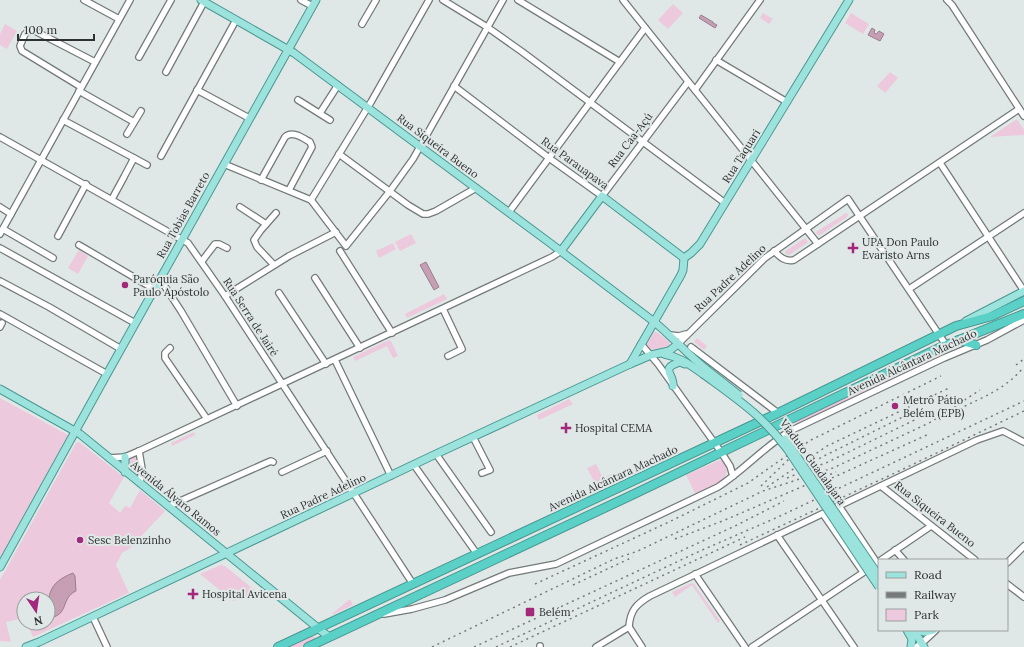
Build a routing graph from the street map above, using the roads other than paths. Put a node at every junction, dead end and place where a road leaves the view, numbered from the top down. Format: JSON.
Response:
{"nodes":[{"id":1,"x":84,"y":0,"type":"edge"},
{"id":2,"x":130,"y":0,"type":"edge"},
{"id":3,"x":171,"y":0,"type":"edge"},
{"id":4,"x":301,"y":0,"type":"edge"},
{"id":5,"x":376,"y":0,"type":"edge"},
{"id":6,"x":429,"y":0,"type":"edge"},
{"id":7,"x":443,"y":0,"type":"edge"},
{"id":8,"x":503,"y":0,"type":"edge"},
{"id":9,"x":518,"y":0,"type":"edge"},
{"id":10,"x":623,"y":0,"type":"edge"},
{"id":11,"x":760,"y":0,"type":"edge"},
{"id":12,"x":849,"y":0,"type":"edge"},
{"id":13,"x":947,"y":0,"type":"edge"},
{"id":14,"x":202,"y":1,"type":"edge"},
{"id":15,"x":314,"y":3,"type":"edge"},
{"id":16,"x":119,"y":19,"type":"junction"},
{"id":17,"x":236,"y":20,"type":"junction"},
{"id":18,"x":362,"y":24,"type":"dead end"},
{"id":19,"x":487,"y":27,"type":"junction"},
{"id":20,"x":645,"y":28,"type":"junction"},
{"id":21,"x":288,"y":49,"type":"junction"},
{"id":22,"x":139,"y":57,"type":"dead end"},
{"id":23,"x":716,"y":60,"type":"junction"},
{"id":24,"x":95,"y":62,"type":"junction"},
{"id":25,"x":620,"y":62,"type":"junction"},
{"id":26,"x":166,"y":72,"type":"dead end"},
{"id":27,"x":688,"y":82,"type":"junction"},
{"id":28,"x":338,"y":85,"type":"junction"},
{"id":29,"x":454,"y":86,"type":"junction"},
{"id":30,"x":80,"y":89,"type":"junction"},
{"id":31,"x":198,"y":90,"type":"junction"},
{"id":32,"x":695,"y":90,"type":"junction"},
{"id":33,"x":298,"y":100,"type":"dead end"},
{"id":34,"x":590,"y":102,"type":"junction"},
{"id":35,"x":787,"y":102,"type":"junction"},
{"id":36,"x":368,"y":108,"type":"junction"},
{"id":37,"x":1019,"y":110,"type":"junction"},
{"id":38,"x":140,"y":111,"type":"dead end"},
{"id":39,"x":320,"y":113,"type":"junction"},
{"id":40,"x":1024,"y":116,"type":"edge"},
{"id":41,"x":249,"y":118,"type":"junction"},
{"id":42,"x":63,"y":120,"type":"junction"},
{"id":43,"x":330,"y":120,"type":"dead end"},
{"id":44,"x":134,"y":122,"type":"junction"},
{"id":45,"x":128,"y":134,"type":"dead end"},
{"id":46,"x":0,"y":137,"type":"edge"},
{"id":47,"x":643,"y":141,"type":"junction"},
{"id":48,"x":420,"y":147,"type":"junction"},
{"id":49,"x":339,"y":154,"type":"junction"},
{"id":50,"x":161,"y":156,"type":"dead end"},
{"id":51,"x":134,"y":158,"type":"junction"},
{"id":52,"x":549,"y":158,"type":"junction"},
{"id":53,"x":41,"y":160,"type":"junction"},
{"id":54,"x":751,"y":160,"type":"junction"},
{"id":55,"x":940,"y":163,"type":"junction"},
{"id":56,"x":224,"y":164,"type":"junction"},
{"id":57,"x":146,"y":165,"type":"dead end"},
{"id":58,"x":261,"y":180,"type":"junction"},
{"id":59,"x":86,"y":184,"type":"junction"},
{"id":60,"x":476,"y":188,"type":"junction"},
{"id":61,"x":289,"y":190,"type":"junction"},
{"id":62,"x":390,"y":191,"type":"junction"},
{"id":63,"x":602,"y":196,"type":"junction"},
{"id":64,"x":112,"y":199,"type":"junction"},
{"id":65,"x":311,"y":200,"type":"junction"},
{"id":66,"x":725,"y":202,"type":"junction"},
{"id":67,"x":0,"y":207,"type":"edge"},
{"id":68,"x":240,"y":207,"type":"dead end"},
{"id":69,"x":509,"y":212,"type":"junction"},
{"id":70,"x":276,"y":213,"type":"dead end"},
{"id":71,"x":1024,"y":213,"type":"edge"},
{"id":72,"x":11,"y":214,"type":"junction"},
{"id":73,"x":860,"y":216,"type":"junction"},
{"id":74,"x":266,"y":224,"type":"junction"},
{"id":75,"x":806,"y":229,"type":"junction"},
{"id":76,"x":1,"y":232,"type":"edge"},
{"id":77,"x":336,"y":232,"type":"junction"},
{"id":78,"x":58,"y":236,"type":"dead end"},
{"id":79,"x":988,"y":237,"type":"junction"},
{"id":80,"x":182,"y":239,"type":"junction"},
{"id":81,"x":818,"y":244,"type":"junction"},
{"id":82,"x":79,"y":245,"type":"dead end"},
{"id":83,"x":0,"y":248,"type":"edge"},
{"id":84,"x":227,"y":248,"type":"dead end"},
{"id":85,"x":340,"y":251,"type":"dead end"},
{"id":86,"x":561,"y":251,"type":"junction"},
{"id":87,"x":774,"y":251,"type":"junction"},
{"id":88,"x":53,"y":258,"type":"dead end"},
{"id":89,"x":684,"y":258,"type":"junction"},
{"id":90,"x":202,"y":261,"type":"junction"},
{"id":91,"x":274,"y":265,"type":"junction"},
{"id":92,"x":315,"y":278,"type":"dead end"},
{"id":93,"x":160,"y":279,"type":"junction"},
{"id":94,"x":0,"y":281,"type":"edge"},
{"id":95,"x":154,"y":289,"type":"junction"},
{"id":96,"x":909,"y":289,"type":"junction"},
{"id":97,"x":1024,"y":291,"type":"edge"},
{"id":98,"x":279,"y":294,"type":"dead end"},
{"id":99,"x":225,"y":296,"type":"junction"},
{"id":100,"x":1024,"y":301,"type":"edge"},
{"id":101,"x":443,"y":309,"type":"junction"},
{"id":102,"x":0,"y":314,"type":"edge"},
{"id":103,"x":1024,"y":314,"type":"edge"},
{"id":104,"x":1024,"y":320,"type":"edge"},
{"id":105,"x":653,"y":321,"type":"junction"},
{"id":106,"x":136,"y":323,"type":"junction"},
{"id":107,"x":956,"y":326,"type":"junction"},
{"id":108,"x":392,"y":333,"type":"junction"},
{"id":109,"x":688,"y":333,"type":"junction"},
{"id":110,"x":670,"y":335,"type":"junction"},
{"id":111,"x":939,"y":335,"type":"junction"},
{"id":112,"x":959,"y":340,"type":"junction"},
{"id":113,"x":641,"y":344,"type":"junction"},
{"id":114,"x":678,"y":344,"type":"junction"},
{"id":115,"x":946,"y":345,"type":"junction"},
{"id":116,"x":976,"y":345,"type":"junction"},
{"id":117,"x":691,"y":347,"type":"dead end"},
{"id":118,"x":170,"y":348,"type":"dead end"},
{"id":119,"x":360,"y":348,"type":"junction"},
{"id":120,"x":120,"y":349,"type":"junction"},
{"id":121,"x":662,"y":354,"type":"junction"},
{"id":122,"x":448,"y":356,"type":"dead end"},
{"id":123,"x":651,"y":356,"type":"junction"},
{"id":124,"x":335,"y":360,"type":"junction"},
{"id":125,"x":326,"y":364,"type":"junction"},
{"id":126,"x":630,"y":364,"type":"junction"},
{"id":127,"x":690,"y":365,"type":"junction"},
{"id":128,"x":704,"y":372,"type":"junction"},
{"id":129,"x":106,"y":374,"type":"junction"},
{"id":130,"x":283,"y":384,"type":"junction"},
{"id":131,"x":673,"y":386,"type":"junction"},
{"id":132,"x":0,"y":389,"type":"edge"},
{"id":133,"x":237,"y":406,"type":"junction"},
{"id":134,"x":778,"y":413,"type":"junction"},
{"id":135,"x":207,"y":419,"type":"junction"},
{"id":136,"x":76,"y":431,"type":"junction"},
{"id":137,"x":473,"y":437,"type":"junction"},
{"id":138,"x":713,"y":442,"type":"junction"},
{"id":139,"x":1024,"y":442,"type":"edge"},
{"id":140,"x":139,"y":451,"type":"junction"},
{"id":141,"x":327,"y":451,"type":"junction"},
{"id":142,"x":721,"y":452,"type":"junction"},
{"id":143,"x":436,"y":454,"type":"junction"},
{"id":144,"x":125,"y":457,"type":"junction"},
{"id":145,"x":108,"y":458,"type":"junction"},
{"id":146,"x":273,"y":462,"type":"dead end"},
{"id":147,"x":414,"y":465,"type":"junction"},
{"id":148,"x":125,"y":472,"type":"junction"},
{"id":149,"x":282,"y":472,"type":"dead end"},
{"id":150,"x":482,"y":473,"type":"dead end"},
{"id":151,"x":391,"y":476,"type":"junction"},
{"id":152,"x":733,"y":476,"type":"junction"},
{"id":153,"x":140,"y":484,"type":"junction"},
{"id":154,"x":881,"y":486,"type":"junction"},
{"id":155,"x":354,"y":494,"type":"junction"},
{"id":156,"x":169,"y":506,"type":"junction"},
{"id":157,"x":839,"y":506,"type":"junction"},
{"id":158,"x":823,"y":514,"type":"junction"},
{"id":159,"x":931,"y":526,"type":"junction"},
{"id":160,"x":492,"y":532,"type":"dead end"},
{"id":161,"x":777,"y":535,"type":"junction"},
{"id":162,"x":1024,"y":546,"type":"edge"},
{"id":163,"x":895,"y":550,"type":"junction"},
{"id":164,"x":227,"y":553,"type":"junction"},
{"id":165,"x":478,"y":554,"type":"junction"},
{"id":166,"x":883,"y":559,"type":"edge"},
{"id":167,"x":903,"y":559,"type":"edge"},
{"id":168,"x":974,"y":559,"type":"edge"},
{"id":169,"x":878,"y":561,"type":"edge"},
{"id":170,"x":1008,"y":561,"type":"edge"},
{"id":171,"x":878,"y":563,"type":"edge"},
{"id":172,"x":0,"y":567,"type":"edge"},
{"id":173,"x":863,"y":572,"type":"junction"},
{"id":174,"x":695,"y":574,"type":"junction"},
{"id":175,"x":878,"y":575,"type":"edge"},
{"id":176,"x":413,"y":584,"type":"junction"},
{"id":177,"x":878,"y":585,"type":"edge"},
{"id":178,"x":1008,"y":585,"type":"edge"},
{"id":179,"x":1024,"y":597,"type":"edge"},
{"id":180,"x":822,"y":601,"type":"junction"},
{"id":181,"x":93,"y":616,"type":"junction"},
{"id":182,"x":374,"y":616,"type":"junction"},
{"id":183,"x":629,"y":627,"type":"junction"},
{"id":184,"x":318,"y":628,"type":"junction"},
{"id":185,"x":907,"y":631,"type":"edge"},
{"id":186,"x":914,"y":631,"type":"edge"},
{"id":187,"x":935,"y":631,"type":"edge"},
{"id":188,"x":330,"y":637,"type":"junction"},
{"id":189,"x":911,"y":644,"type":"edge"},
{"id":190,"x":40,"y":645,"type":"edge"},
{"id":191,"x":921,"y":646,"type":"edge"},
{"id":192,"x":26,"y":647,"type":"edge"},
{"id":193,"x":107,"y":647,"type":"edge"},
{"id":194,"x":278,"y":647,"type":"edge"},
{"id":195,"x":308,"y":647,"type":"edge"},
{"id":196,"x":596,"y":647,"type":"edge"},
{"id":197,"x":642,"y":647,"type":"edge"},
{"id":198,"x":745,"y":647,"type":"edge"},
{"id":199,"x":752,"y":647,"type":"edge"},
{"id":200,"x":854,"y":647,"type":"edge"}],
"edges":[{"from":1,"to":16,"type":"street"},
{"from":2,"to":16,"type":"street"},
{"from":3,"to":22,"type":"street"},
{"from":4,"to":15,"type":"street"},
{"from":5,"to":18,"type":"street"},
{"from":6,"to":36,"type":"street"},
{"from":7,"to":19,"type":"street"},
{"from":8,"to":19,"type":"street"},
{"from":9,"to":25,"type":"street"},
{"from":10,"to":20,"type":"street"},
{"from":11,"to":23,"type":"street"},
{"from":12,"to":35,"type":"main road","name":"Rua Taquari"},
{"from":13,"to":37,"type":"street"},
{"from":14,"to":17,"type":"main road","name":"Rua Siqueira Bueno"},
{"from":14,"to":26,"type":"street"},
{"from":15,"to":21,"type":"main road","name":"Rua Tobias Barreto"},
{"from":16,"to":24,"type":"street"},
{"from":17,"to":21,"type":"main road","name":"Rua Siqueira Bueno"},
{"from":17,"to":31,"type":"street"},
{"from":19,"to":29,"type":"street"},
{"from":19,"to":34,"type":"street"},
{"from":20,"to":25,"type":"street"},
{"from":20,"to":27,"type":"street"},
{"from":21,"to":28,"type":"main road","name":"Rua Siqueira Bueno"},
{"from":21,"to":41,"type":"main road","name":"Rua Tobias Barreto"},
{"from":23,"to":32,"type":"street"},
{"from":23,"to":35,"type":"street"},
{"from":24,"to":30,"type":"street"},
{"from":24,"to":30,"type":"street"},
{"from":25,"to":34,"type":"street"},
{"from":27,"to":32,"type":"street"},
{"from":27,"to":47,"type":"street","name":"Rua Caa-Açú"},
{"from":28,"to":36,"type":"main road","name":"Rua Siqueira Bueno"},
{"from":28,"to":39,"type":"street"},
{"from":29,"to":48,"type":"street"},
{"from":29,"to":52,"type":"street","name":"Rua Parauapava"},
{"from":30,"to":42,"type":"street"},
{"from":30,"to":44,"type":"street"},
{"from":31,"to":41,"type":"street"},
{"from":31,"to":50,"type":"street"},
{"from":32,"to":54,"type":"street"},
{"from":33,"to":39,"type":"street"},
{"from":34,"to":47,"type":"street"},
{"from":34,"to":52,"type":"street"},
{"from":35,"to":54,"type":"main road","name":"Rua Taquari"},
{"from":36,"to":48,"type":"main road","name":"Rua Siqueira Bueno"},
{"from":36,"to":49,"type":"street"},
{"from":37,"to":40,"type":"street"},
{"from":37,"to":55,"type":"street"},
{"from":38,"to":44,"type":"street"},
{"from":39,"to":43,"type":"street"},
{"from":41,"to":56,"type":"main road","name":"Rua Tobias Barreto"},
{"from":42,"to":51,"type":"street"},
{"from":42,"to":53,"type":"street"},
{"from":44,"to":45,"type":"street"},
{"from":46,"to":53,"type":"street","name":"Rua Serra de Jairé"},
{"from":47,"to":63,"type":"street","name":"Rua Caa-Açú"},
{"from":47,"to":66,"type":"street"},
{"from":48,"to":60,"type":"main road","name":"Rua Siqueira Bueno"},
{"from":48,"to":62,"type":"street"},
{"from":49,"to":62,"type":"street"},
{"from":49,"to":65,"type":"street"},
{"from":51,"to":57,"type":"street"},
{"from":51,"to":64,"type":"street"},
{"from":52,"to":63,"type":"street","name":"Rua Parauapava"},
{"from":52,"to":69,"type":"street"},
{"from":53,"to":59,"type":"street","name":"Rua Serra de Jairé"},
{"from":53,"to":72,"type":"street"},
{"from":54,"to":66,"type":"main road","name":"Rua Taquari"},
{"from":54,"to":75,"type":"street"},
{"from":55,"to":73,"type":"street"},
{"from":55,"to":79,"type":"street"},
{"from":56,"to":58,"type":"street"},
{"from":56,"to":80,"type":"main road","name":"Rua Tobias Barreto"},
{"from":58,"to":61,"type":"street"},
{"from":58,"to":61,"type":"street"},
{"from":59,"to":64,"type":"street","name":"Rua Serra de Jairé"},
{"from":59,"to":78,"type":"street"},
{"from":60,"to":62,"type":"street"},
{"from":60,"to":69,"type":"main road","name":"Rua Siqueira Bueno"},
{"from":61,"to":65,"type":"street"},
{"from":62,"to":77,"type":"street"},
{"from":63,"to":86,"type":"main road","name":"Rua Caa-Açú"},
{"from":63,"to":89,"type":"main road","name":"Rua Parauapava"},
{"from":64,"to":80,"type":"street","name":"Rua Serra de Jairé"},
{"from":65,"to":77,"type":"street"},
{"from":66,"to":89,"type":"main road","name":"Rua Taquari"},
{"from":67,"to":72,"type":"street"},
{"from":68,"to":74,"type":"street"},
{"from":69,"to":86,"type":"main road","name":"Rua Siqueira Bueno"},
{"from":70,"to":74,"type":"street"},
{"from":71,"to":79,"type":"street"},
{"from":72,"to":76,"type":"street"},
{"from":73,"to":75,"type":"street","name":"Rua Padre Adelino"},
{"from":73,"to":81,"type":"street"},
{"from":73,"to":96,"type":"street"},
{"from":74,"to":91,"type":"street"},
{"from":75,"to":81,"type":"street"},
{"from":75,"to":87,"type":"street","name":"Rua Padre Adelino"},
{"from":76,"to":88,"type":"street"},
{"from":77,"to":91,"type":"street"},
{"from":79,"to":96,"type":"street"},
{"from":79,"to":97,"type":"street"},
{"from":80,"to":90,"type":"street","name":"Rua Serra de Jairé"},
{"from":80,"to":93,"type":"main road","name":"Rua Tobias Barreto"},
{"from":81,"to":87,"type":"street"},
{"from":82,"to":95,"type":"street"},
{"from":83,"to":106,"type":"street"},
{"from":84,"to":90,"type":"street"},
{"from":85,"to":108,"type":"street"},
{"from":86,"to":101,"type":"street"},
{"from":86,"to":105,"type":"main road","name":"Rua Siqueira Bueno"},
{"from":87,"to":109,"type":"street","name":"Rua Padre Adelino"},
{"from":89,"to":105,"type":"main road"},
{"from":90,"to":99,"type":"street","name":"Rua Serra de Jairé"},
{"from":91,"to":99,"type":"street"},
{"from":92,"to":119,"type":"street"},
{"from":93,"to":95,"type":"main road","name":"Rua Tobias Barreto"},
{"from":93,"to":133,"type":"street"},
{"from":94,"to":120,"type":"street"},
{"from":95,"to":106,"type":"main road","name":"Rua Tobias Barreto"},
{"from":96,"to":111,"type":"street"},
{"from":97,"to":107,"type":"main road","name":"Avenida Alcântara Machado"},
{"from":98,"to":125,"type":"street"},
{"from":99,"to":130,"type":"street","name":"Rua Serra de Jairé"},
{"from":100,"to":107,"type":"highway","name":"Avenida Alcântara Machado"},
{"from":101,"to":108,"type":"street"},
{"from":101,"to":122,"type":"street"},
{"from":102,"to":129,"type":"street"},
{"from":103,"to":112,"type":"highway","name":"Avenida Alcântara Machado"},
{"from":104,"to":116,"type":"street","name":"Avenida Alcântara Machado"},
{"from":105,"to":110,"type":"main road","name":"Rua Siqueira Bueno"},
{"from":105,"to":113,"type":"main road"},
{"from":106,"to":120,"type":"main road","name":"Rua Tobias Barreto"},
{"from":107,"to":111,"type":"highway","name":"Avenida Alcântara Machado"},
{"from":108,"to":119,"type":"street"},
{"from":109,"to":110,"type":"street"},
{"from":109,"to":114,"type":"street","name":"Rua Padre Adelino"},
{"from":110,"to":114,"type":"main road","name":"Viaduto Guadalajara"},
{"from":111,"to":115,"type":"street"},
{"from":111,"to":134,"type":"highway","name":"Avenida Alcântara Machado"},
{"from":112,"to":115,"type":"highway","name":"Avenida Alcântara Machado"},
{"from":112,"to":116,"type":"highway"},
{"from":113,"to":123,"type":"street"},
{"from":113,"to":126,"type":"main road"},
{"from":114,"to":121,"type":"main road"},
{"from":114,"to":128,"type":"main road","name":"Viaduto Guadalajara"},
{"from":115,"to":142,"type":"highway","name":"Avenida Alcântara Machado"},
{"from":116,"to":152,"type":"street","name":"Avenida Alcântara Machado"},
{"from":117,"to":134,"type":"street"},
{"from":118,"to":135,"type":"street"},
{"from":119,"to":124,"type":"street"},
{"from":120,"to":129,"type":"main road","name":"Rua Tobias Barreto"},
{"from":121,"to":123,"type":"main road","name":"Rua Padre Adelino"},
{"from":121,"to":127,"type":"main road","name":"Viaduto Guadalajara"},
{"from":123,"to":126,"type":"main road","name":"Rua Padre Adelino"},
{"from":123,"to":131,"type":"street"},
{"from":124,"to":125,"type":"street"},
{"from":124,"to":151,"type":"street"},
{"from":125,"to":130,"type":"street"},
{"from":126,"to":137,"type":"main road","name":"Rua Padre Adelino"},
{"from":127,"to":128,"type":"main road","name":"Viaduto Guadalajara"},
{"from":127,"to":131,"type":"main road"},
{"from":128,"to":175,"type":"main road","name":"Viaduto Guadalajara","bridge":true},
{"from":128,"to":177,"type":"main road","name":"Viaduto Guadalajara","bridge":true},
{"from":129,"to":136,"type":"main road","name":"Rua Tobias Barreto"},
{"from":130,"to":133,"type":"street"},
{"from":130,"to":141,"type":"street","name":"Rua Serra de Jairé"},
{"from":131,"to":138,"type":"street"},
{"from":132,"to":136,"type":"main road","name":"Avenida Álvaro Ramos"},
{"from":133,"to":135,"type":"street"},
{"from":134,"to":138,"type":"highway","name":"Avenida Alcântara Machado"},
{"from":135,"to":140,"type":"street"},
{"from":136,"to":145,"type":"main road","name":"Avenida Álvaro Ramos"},
{"from":136,"to":172,"type":"main road","name":"Rua Tobias Barreto"},
{"from":137,"to":143,"type":"main road","name":"Rua Padre Adelino"},
{"from":137,"to":150,"type":"street"},
{"from":138,"to":142,"type":"street"},
{"from":138,"to":165,"type":"highway","name":"Avenida Alcântara Machado"},
{"from":139,"to":154,"type":"street"},
{"from":140,"to":144,"type":"street"},
{"from":140,"to":153,"type":"street"},
{"from":141,"to":149,"type":"street"},
{"from":141,"to":155,"type":"street","name":"Rua Serra de Jairé"},
{"from":142,"to":152,"type":"street"},
{"from":142,"to":182,"type":"highway","name":"Avenida Alcântara Machado"},
{"from":143,"to":147,"type":"main road","name":"Rua Padre Adelino"},
{"from":143,"to":160,"type":"street"},
{"from":144,"to":145,"type":"street"},
{"from":144,"to":148,"type":"main road"},
{"from":145,"to":148,"type":"main road","name":"Avenida Álvaro Ramos"},
{"from":146,"to":156,"type":"street"},
{"from":147,"to":151,"type":"main road","name":"Rua Padre Adelino"},
{"from":147,"to":165,"type":"street"},
{"from":148,"to":153,"type":"main road","name":"Avenida Álvaro Ramos"},
{"from":151,"to":155,"type":"main road","name":"Rua Padre Adelino"},
{"from":152,"to":182,"type":"street","name":"Avenida Alcântara Machado"},
{"from":153,"to":156,"type":"main road","name":"Avenida Álvaro Ramos"},
{"from":154,"to":157,"type":"street"},
{"from":154,"to":159,"type":"street","name":"Rua Siqueira Bueno"},
{"from":155,"to":164,"type":"main road","name":"Rua Padre Adelino"},
{"from":155,"to":176,"type":"street","name":"Rua Serra de Jairé"},
{"from":156,"to":164,"type":"main road","name":"Avenida Álvaro Ramos"},
{"from":157,"to":158,"type":"street"},
{"from":157,"to":169,"type":"street"},
{"from":158,"to":161,"type":"street"},
{"from":158,"to":173,"type":"street"},
{"from":159,"to":163,"type":"street"},
{"from":159,"to":168,"type":"street","name":"Rua Siqueira Bueno"},
{"from":161,"to":174,"type":"street"},
{"from":161,"to":180,"type":"street"},
{"from":162,"to":170,"type":"street"},
{"from":163,"to":166,"type":"street"},
{"from":163,"to":167,"type":"street"},
{"from":164,"to":181,"type":"main road","name":"Rua Padre Adelino"},
{"from":164,"to":184,"type":"main road","name":"Avenida Álvaro Ramos"},
{"from":165,"to":176,"type":"highway","name":"Avenida Alcântara Machado"},
{"from":171,"to":173,"type":"street"},
{"from":173,"to":180,"type":"street"},
{"from":174,"to":183,"type":"street"},
{"from":174,"to":198,"type":"street"},
{"from":176,"to":184,"type":"highway","name":"Avenida Alcântara Machado"},
{"from":178,"to":179,"type":"street"},
{"from":180,"to":199,"type":"street"},
{"from":180,"to":200,"type":"street"},
{"from":181,"to":190,"type":"main road","name":"Rua Padre Adelino"},
{"from":181,"to":193,"type":"street"},
{"from":182,"to":188,"type":"highway","name":"Avenida Alcântara Machado"},
{"from":183,"to":196,"type":"street"},
{"from":183,"to":197,"type":"street"},
{"from":184,"to":188,"type":"main road","name":"Avenida Álvaro Ramos"},
{"from":184,"to":194,"type":"highway","name":"Avenida Alcântara Machado"},
{"from":185,"to":189,"type":"main road"},
{"from":186,"to":191,"type":"main road"},
{"from":187,"to":191,"type":"street"},
{"from":188,"to":195,"type":"highway","name":"Avenida Alcântara Machado"},
{"from":190,"to":192,"type":"main road","name":"Rua Padre Adelino"}]}
